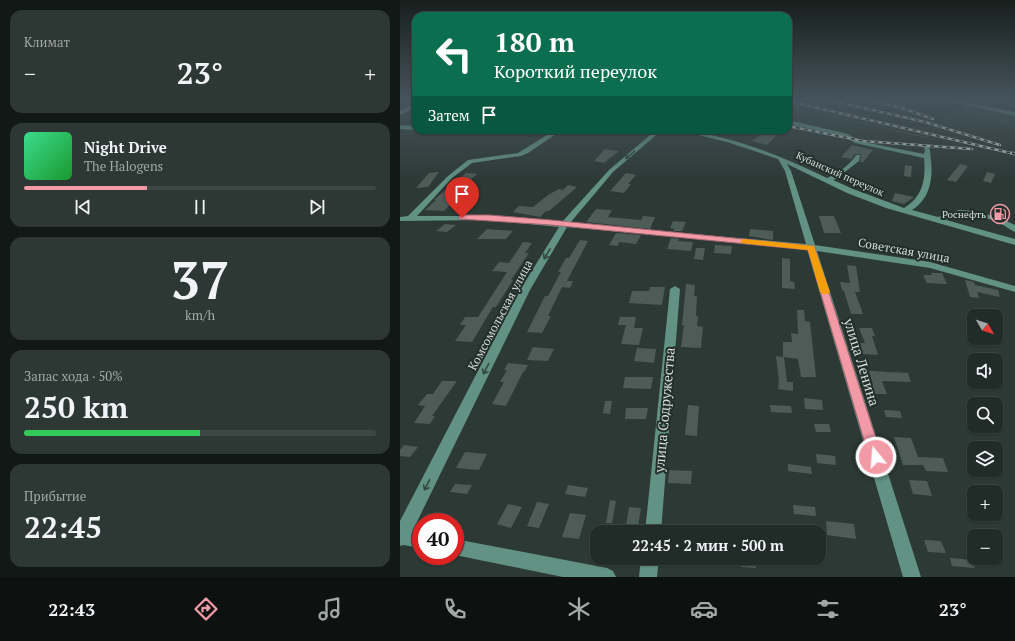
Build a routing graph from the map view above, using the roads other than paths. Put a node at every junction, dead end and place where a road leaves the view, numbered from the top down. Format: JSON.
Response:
{"nodes":[{"id":1,"x":400,"y":127,"type":"edge"},
{"id":2,"x":812,"y":127,"type":"edge"},
{"id":3,"x":412,"y":128,"type":"edge"},
{"id":4,"x":553,"y":134,"type":"edge"},
{"id":5,"x":654,"y":134,"type":"edge"},
{"id":6,"x":698,"y":134,"type":"edge"},
{"id":7,"x":926,"y":146,"type":"dead end"},
{"id":8,"x":858,"y":156,"type":"dead end"},
{"id":9,"x":927,"y":157,"type":"junction"},
{"id":10,"x":780,"y":158,"type":"junction"},
{"id":11,"x":827,"y":180,"type":"junction"},
{"id":12,"x":905,"y":211,"type":"junction"},
{"id":13,"x":410,"y":218,"type":"junction"},
{"id":14,"x":400,"y":220,"type":"edge"},
{"id":15,"x":938,"y":220,"type":"junction"},
{"id":16,"x":564,"y":225,"type":"junction"},
{"id":17,"x":1015,"y":229,"type":"edge"},
{"id":18,"x":1015,"y":242,"type":"edge"},
{"id":19,"x":811,"y":248,"type":"junction"},
{"id":20,"x":675,"y":289,"type":"dead end"},
{"id":21,"x":1015,"y":289,"type":"edge"},
{"id":22,"x":654,"y":525,"type":"edge"},
{"id":23,"x":400,"y":537,"type":"edge"},
{"id":24,"x":412,"y":539,"type":"edge"},
{"id":25,"x":464,"y":549,"type":"edge"},
{"id":26,"x":649,"y":565,"type":"edge"},
{"id":27,"x":607,"y":577,"type":"edge"},
{"id":28,"x":648,"y":577,"type":"edge"},
{"id":29,"x":912,"y":577,"type":"edge"}],
"edges":[{"from":1,"to":3,"type":"street"},
{"from":2,"to":9,"type":"street"},
{"from":4,"to":13,"type":"street"},
{"from":5,"to":16,"type":"street","name":"Комсомольская улица","one_way":true},
{"from":6,"to":10,"type":"street","name":"Кубанский переулок"},
{"from":7,"to":9,"type":"street"},
{"from":8,"to":11,"type":"street"},
{"from":9,"to":12,"type":"street"},
{"from":10,"to":11,"type":"street","name":"Кубанский переулок"},
{"from":10,"to":19,"type":"street","name":"улица Ленина"},
{"from":11,"to":12,"type":"street","name":"Кубанский переулок"},
{"from":12,"to":15,"type":"street","name":"Кубанский переулок"},
{"from":13,"to":14,"type":"street","name":"Советская улица"},
{"from":13,"to":16,"type":"street","name":"Советская улица"},
{"from":15,"to":17,"type":"street"},
{"from":15,"to":18,"type":"street","name":"Кубанский переулок"},
{"from":16,"to":19,"type":"street","name":"Советская улица"},
{"from":16,"to":23,"type":"street","name":"Комсомольская улица","one_way":true},
{"from":19,"to":21,"type":"street","name":"Советская улица"},
{"from":19,"to":29,"type":"street","name":"улица Ленина"},
{"from":20,"to":22,"type":"street","name":"улица Содружества"},
{"from":23,"to":24,"type":"street"},
{"from":25,"to":27,"type":"street"},
{"from":26,"to":28,"type":"street"}]}
